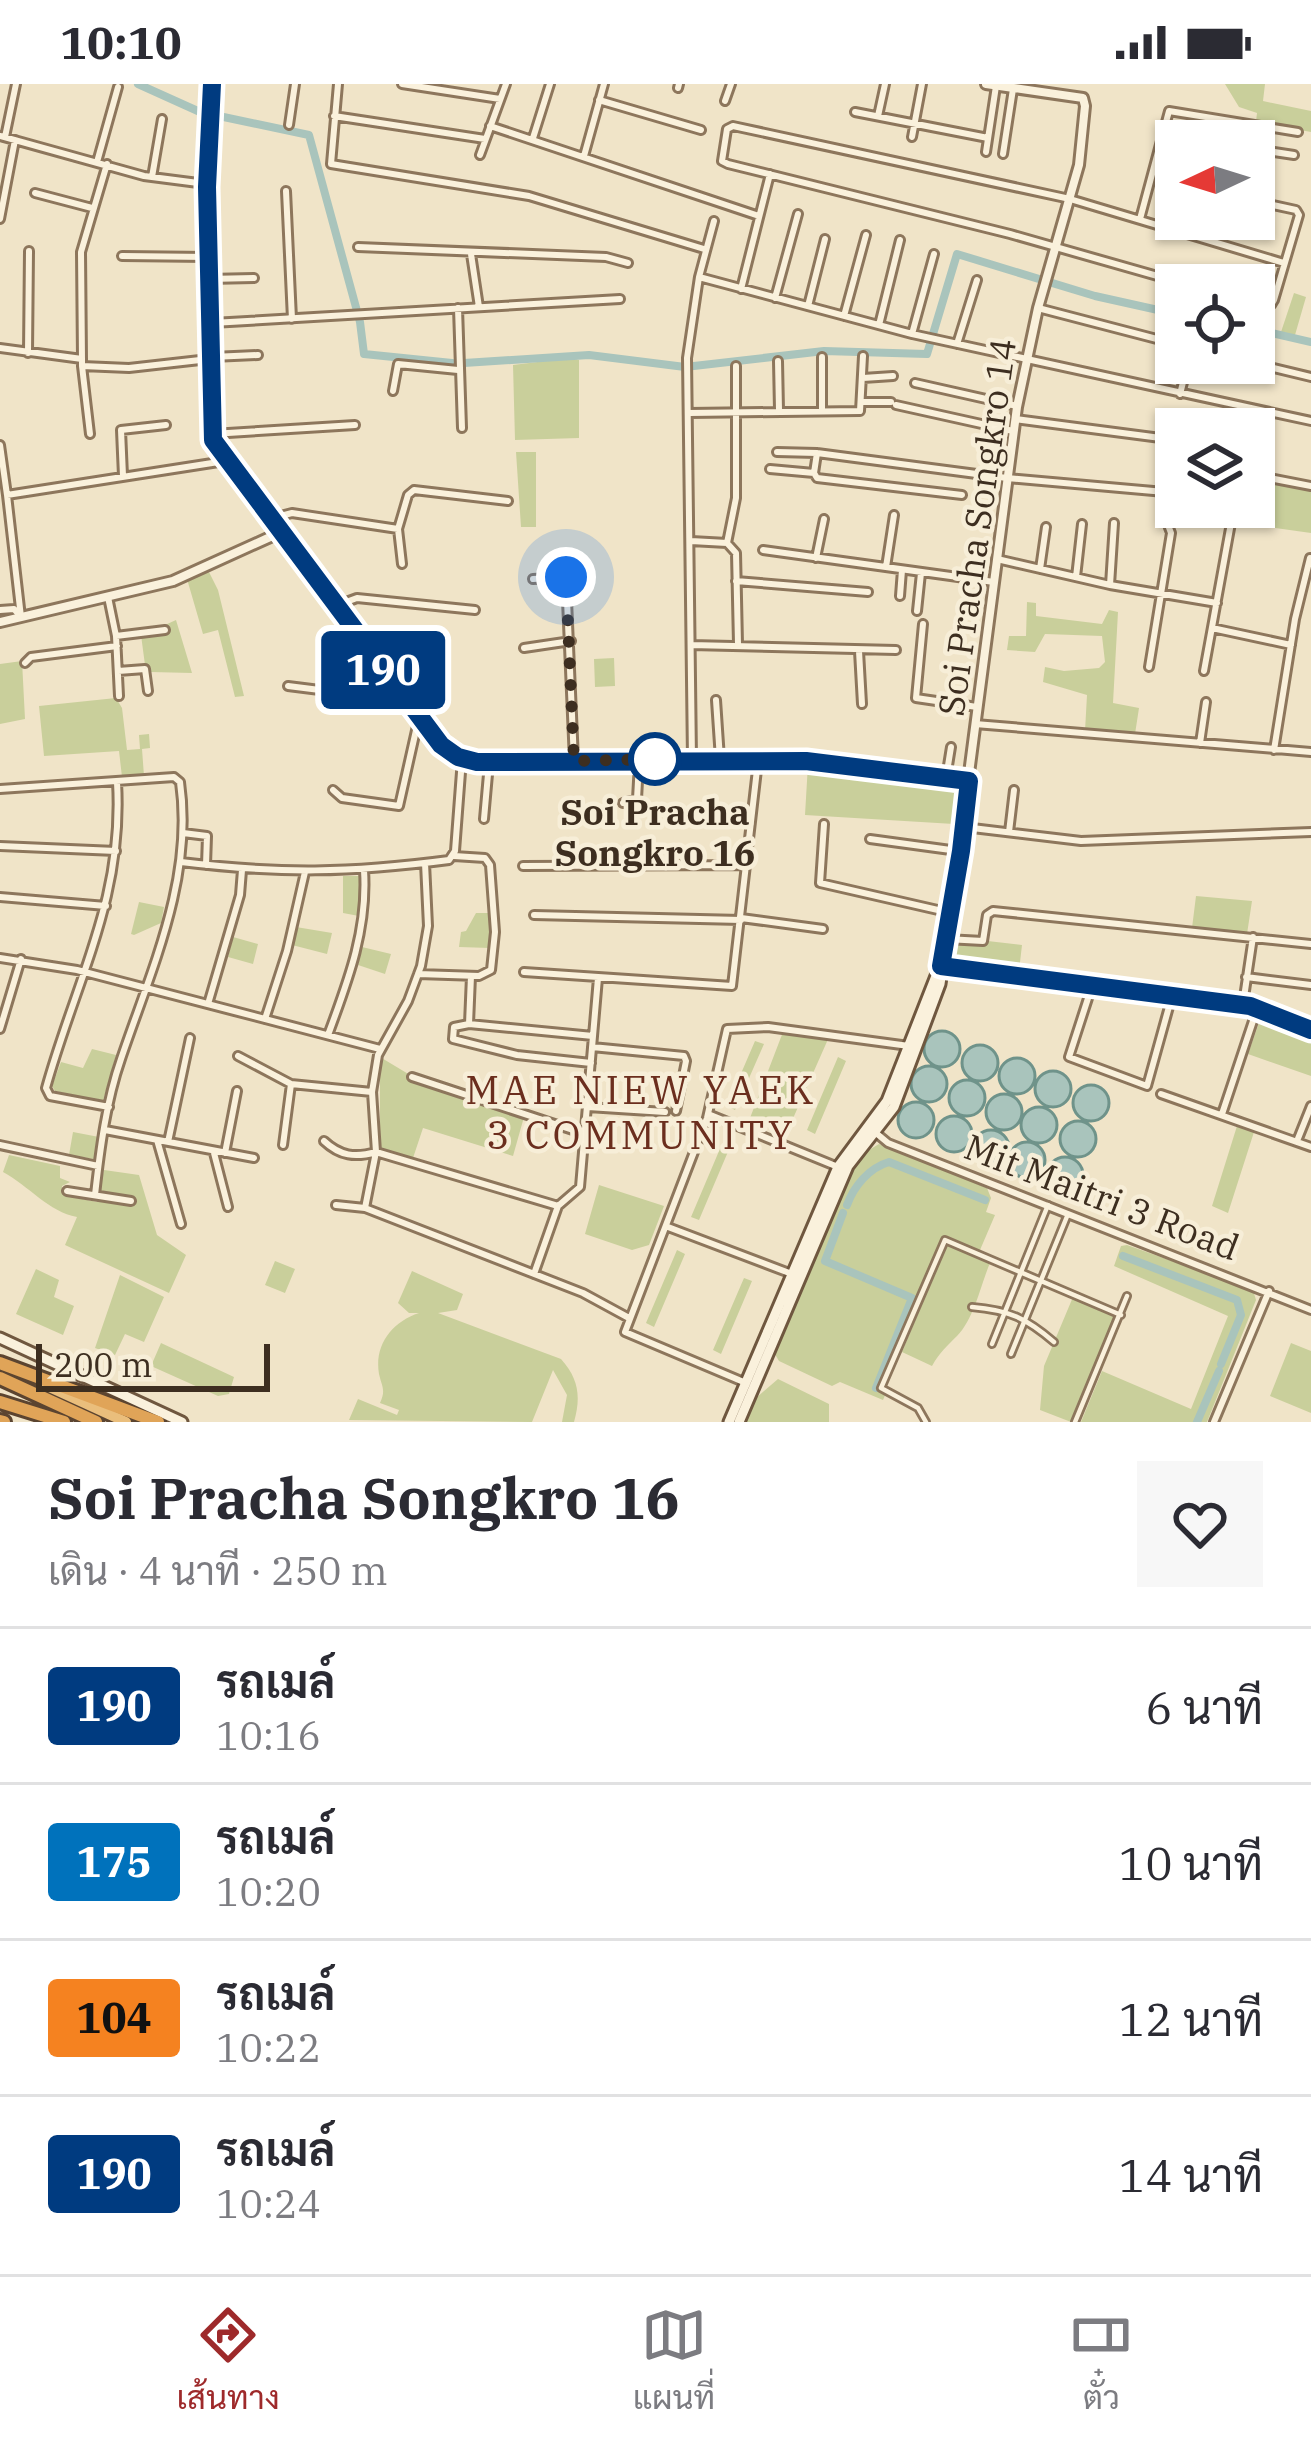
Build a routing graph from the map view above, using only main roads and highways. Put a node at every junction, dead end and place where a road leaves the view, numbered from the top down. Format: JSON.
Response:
{"nodes":[{"id":1,"x":212,"y":84,"type":"edge"},
{"id":2,"x":871,"y":1129,"type":"junction"},
{"id":3,"x":0,"y":1339,"type":"edge"},
{"id":4,"x":0,"y":1364,"type":"edge"},
{"id":5,"x":0,"y":1378,"type":"edge"},
{"id":6,"x":750,"y":1385,"type":"junction"},
{"id":7,"x":0,"y":1402,"type":"edge"},
{"id":8,"x":64,"y":1422,"type":"edge"},
{"id":9,"x":96,"y":1422,"type":"edge"},
{"id":10,"x":126,"y":1422,"type":"edge"},
{"id":11,"x":158,"y":1422,"type":"edge"},
{"id":12,"x":182,"y":1422,"type":"edge"},
{"id":13,"x":729,"y":1422,"type":"edge"},
{"id":14,"x":739,"y":1422,"type":"edge"}],
"edges":[{"from":1,"to":2,"type":"main road"},
{"from":2,"to":6,"type":"main road"},
{"from":2,"to":6,"type":"main road"},
{"from":3,"to":12,"type":"main road"},
{"from":4,"to":10,"type":"highway"},
{"from":4,"to":11,"type":"highway"},
{"from":5,"to":9,"type":"highway"},
{"from":6,"to":13,"type":"main road"},
{"from":6,"to":14,"type":"main road"},
{"from":7,"to":8,"type":"highway"}]}
